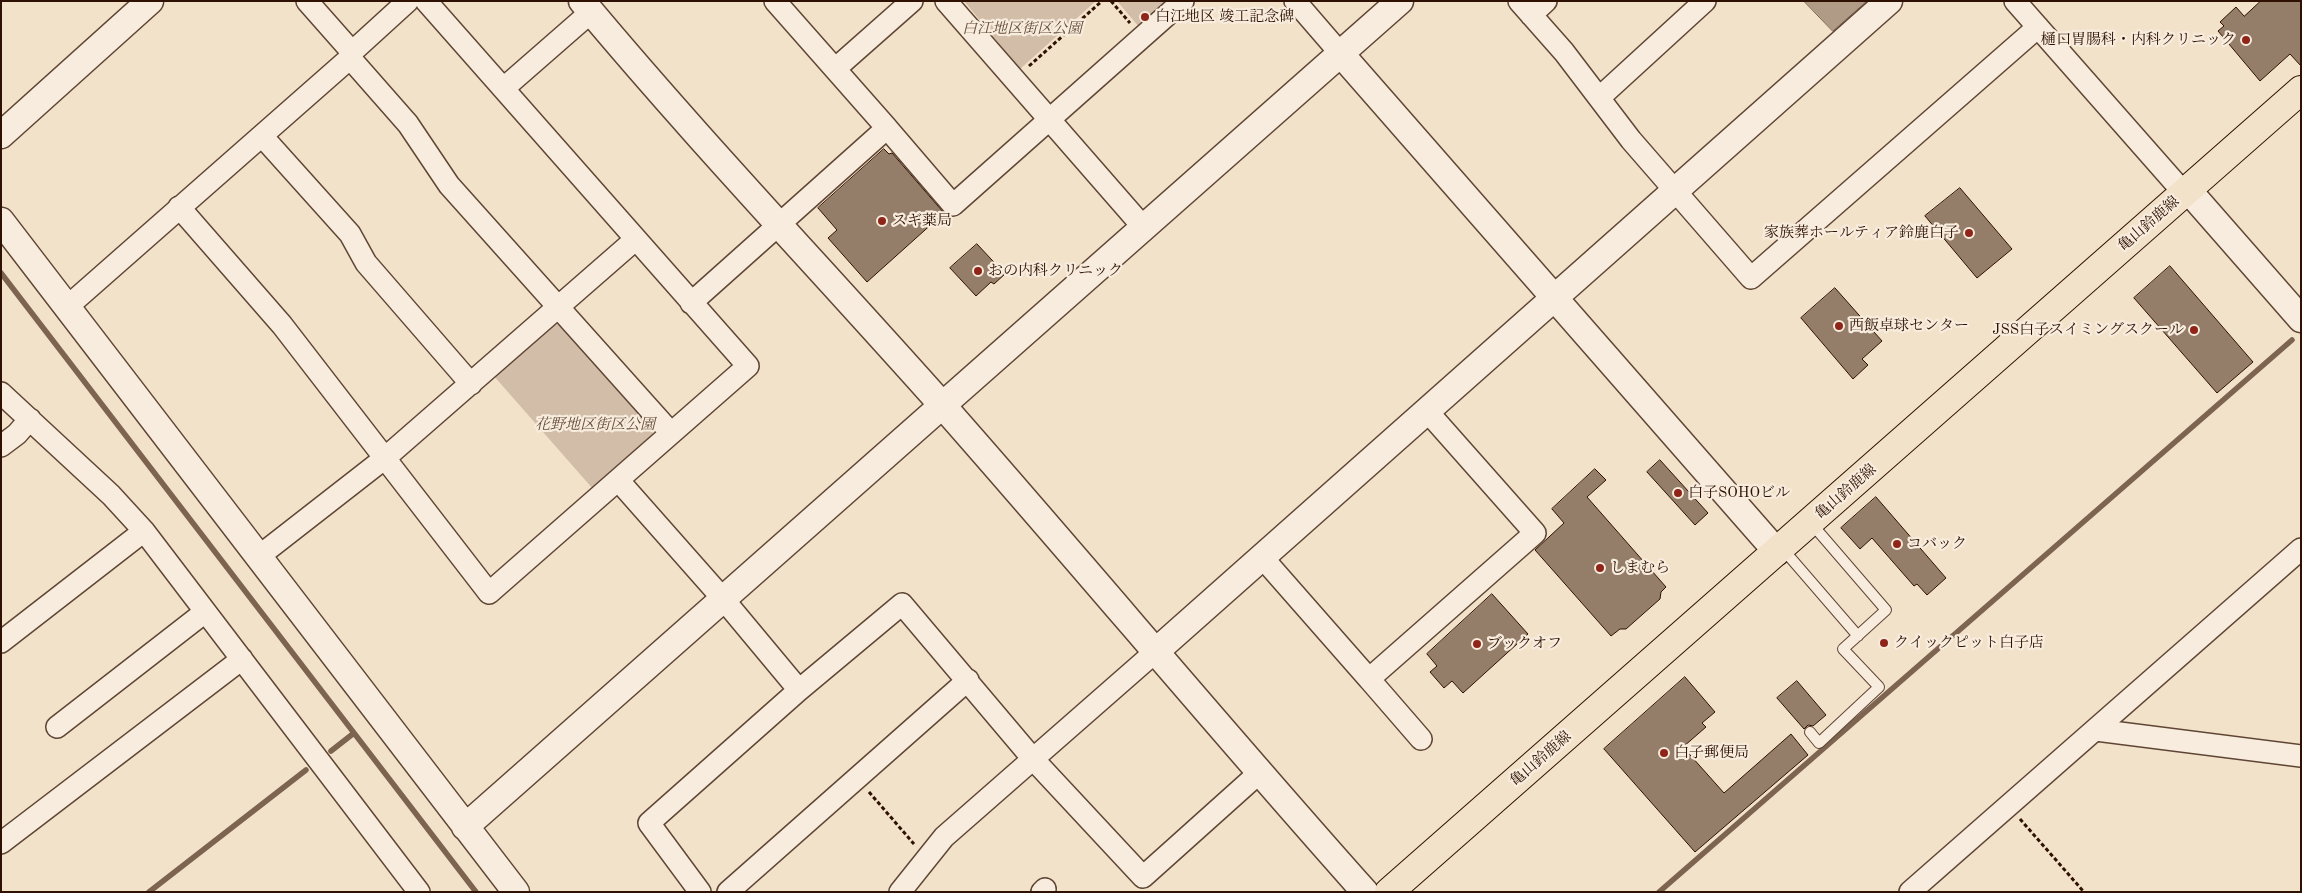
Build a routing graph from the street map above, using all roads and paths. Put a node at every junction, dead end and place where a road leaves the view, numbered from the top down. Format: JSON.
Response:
{"nodes":[{"id":1,"x":150,"y":1,"type":"edge"},
{"id":2,"x":307,"y":1,"type":"edge"},
{"id":3,"x":408,"y":1,"type":"edge"},
{"id":4,"x":426,"y":1,"type":"edge"},
{"id":5,"x":776,"y":1,"type":"edge"},
{"id":6,"x":912,"y":1,"type":"edge"},
{"id":7,"x":946,"y":1,"type":"edge"},
{"id":8,"x":1102,"y":1,"type":"edge"},
{"id":9,"x":1111,"y":1,"type":"edge"},
{"id":10,"x":1182,"y":1,"type":"edge"},
{"id":11,"x":1295,"y":1,"type":"edge"},
{"id":12,"x":1400,"y":1,"type":"edge"},
{"id":13,"x":1706,"y":1,"type":"edge"},
{"id":14,"x":1889,"y":1,"type":"edge"},
{"id":15,"x":2015,"y":1,"type":"edge"},
{"id":16,"x":1532,"y":6,"type":"edge"},
{"id":17,"x":586,"y":7,"type":"edge"},
{"id":18,"x":2038,"y":27,"type":"junction"},
{"id":19,"x":1142,"y":36,"type":"junction"},
{"id":20,"x":1340,"y":53,"type":"junction"},
{"id":21,"x":351,"y":55,"type":"junction"},
{"id":22,"x":835,"y":69,"type":"junction"},
{"id":23,"x":1013,"y":80,"type":"junction"},
{"id":24,"x":504,"y":88,"type":"junction"},
{"id":25,"x":2301,"y":90,"type":"edge"},
{"id":26,"x":1599,"y":98,"type":"junction"},
{"id":27,"x":1047,"y":119,"type":"junction"},
{"id":28,"x":887,"y":128,"type":"junction"},
{"id":29,"x":1,"y":135,"type":"edge"},
{"id":30,"x":262,"y":136,"type":"junction"},
{"id":31,"x":1675,"y":192,"type":"junction"},
{"id":32,"x":2186,"y":192,"type":"junction"},
{"id":33,"x":179,"y":208,"type":"junction"},
{"id":34,"x":1,"y":221,"type":"edge"},
{"id":35,"x":779,"y":226,"type":"junction"},
{"id":36,"x":1144,"y":228,"type":"junction"},
{"id":37,"x":636,"y":239,"type":"junction"},
{"id":38,"x":1556,"y":298,"type":"junction"},
{"id":39,"x":691,"y":303,"type":"junction"},
{"id":40,"x":67,"y":307,"type":"junction"},
{"id":41,"x":560,"y":308,"type":"junction"},
{"id":42,"x":2301,"y":320,"type":"edge"},
{"id":43,"x":471,"y":384,"type":"junction"},
{"id":44,"x":1,"y":393,"type":"edge"},
{"id":45,"x":943,"y":406,"type":"junction"},
{"id":46,"x":1427,"y":411,"type":"junction"},
{"id":47,"x":30,"y":419,"type":"junction"},
{"id":48,"x":671,"y":433,"type":"junction"},
{"id":49,"x":1,"y":446,"type":"edge"},
{"id":50,"x":385,"y":458,"type":"junction"},
{"id":51,"x":618,"y":480,"type":"junction"},
{"id":52,"x":1811,"y":523,"type":"junction"},
{"id":53,"x":144,"y":531,"type":"junction"},
{"id":54,"x":2301,"y":549,"type":"edge"},
{"id":55,"x":1779,"y":550,"type":"junction"},
{"id":56,"x":258,"y":556,"type":"junction"},
{"id":57,"x":1261,"y":556,"type":"junction"},
{"id":58,"x":724,"y":600,"type":"junction"},
{"id":59,"x":205,"y":612,"type":"junction"},
{"id":60,"x":1858,"y":636,"type":"junction"},
{"id":61,"x":1,"y":642,"type":"edge"},
{"id":62,"x":1154,"y":653,"type":"junction"},
{"id":63,"x":242,"y":659,"type":"junction"},
{"id":64,"x":968,"y":680,"type":"junction"},
{"id":65,"x":1370,"y":680,"type":"junction"},
{"id":66,"x":1876,"y":683,"type":"junction"},
{"id":67,"x":799,"y":690,"type":"junction"},
{"id":68,"x":1822,"y":724,"type":"dead end"},
{"id":69,"x":57,"y":727,"type":"dead end"},
{"id":70,"x":2096,"y":730,"type":"junction"},
{"id":71,"x":1810,"y":732,"type":"dead end"},
{"id":72,"x":1421,"y":739,"type":"dead end"},
{"id":73,"x":2301,"y":756,"type":"edge"},
{"id":74,"x":1033,"y":759,"type":"junction"},
{"id":75,"x":1259,"y":773,"type":"junction"},
{"id":76,"x":856,"y":779,"type":"junction"},
{"id":77,"x":2008,"y":806,"type":"junction"},
{"id":78,"x":465,"y":827,"type":"junction"},
{"id":79,"x":1,"y":843,"type":"edge"},
{"id":80,"x":927,"y":858,"type":"junction"},
{"id":81,"x":419,"y":892,"type":"edge"},
{"id":82,"x":516,"y":892,"type":"edge"},
{"id":83,"x":700,"y":892,"type":"edge"},
{"id":84,"x":728,"y":892,"type":"edge"},
{"id":85,"x":900,"y":892,"type":"edge"},
{"id":86,"x":1365,"y":892,"type":"edge"},
{"id":87,"x":1389,"y":892,"type":"edge"},
{"id":88,"x":1910,"y":892,"type":"edge"},
{"id":89,"x":2084,"y":892,"type":"edge"}],
"edges":[{"from":1,"to":29,"type":"street"},
{"from":2,"to":21,"type":"street"},
{"from":3,"to":21,"type":"street"},
{"from":4,"to":24,"type":"street"},
{"from":5,"to":22,"type":"street"},
{"from":6,"to":22,"type":"street"},
{"from":7,"to":23,"type":"street"},
{"from":8,"to":23,"type":"path"},
{"from":9,"to":19,"type":"path"},
{"from":10,"to":19,"type":"street"},
{"from":11,"to":20,"type":"street"},
{"from":12,"to":20,"type":"street"},
{"from":13,"to":26,"type":"street"},
{"from":14,"to":31,"type":"street"},
{"from":15,"to":18,"type":"street"},
{"from":16,"to":26,"type":"street"},
{"from":17,"to":24,"type":"street"},
{"from":17,"to":35,"type":"street"},
{"from":18,"to":31,"type":"street"},
{"from":18,"to":32,"type":"street"},
{"from":19,"to":27,"type":"street"},
{"from":20,"to":36,"type":"street"},
{"from":20,"to":38,"type":"street"},
{"from":21,"to":30,"type":"street"},
{"from":21,"to":41,"type":"street"},
{"from":22,"to":28,"type":"street"},
{"from":23,"to":27,"type":"street"},
{"from":24,"to":37,"type":"street"},
{"from":25,"to":32,"type":"main road","name":"亀山鈴鹿線"},
{"from":26,"to":31,"type":"street"},
{"from":27,"to":28,"type":"street"},
{"from":27,"to":36,"type":"street"},
{"from":28,"to":35,"type":"street"},
{"from":30,"to":33,"type":"street"},
{"from":30,"to":43,"type":"street"},
{"from":31,"to":38,"type":"street"},
{"from":32,"to":42,"type":"street"},
{"from":32,"to":52,"type":"main road","name":"亀山鈴鹿線"},
{"from":33,"to":40,"type":"street"},
{"from":33,"to":50,"type":"street"},
{"from":34,"to":40,"type":"street"},
{"from":35,"to":39,"type":"street"},
{"from":35,"to":45,"type":"street"},
{"from":36,"to":45,"type":"street"},
{"from":37,"to":39,"type":"street"},
{"from":37,"to":41,"type":"street"},
{"from":38,"to":46,"type":"street"},
{"from":38,"to":55,"type":"street"},
{"from":39,"to":48,"type":"street"},
{"from":40,"to":56,"type":"street"},
{"from":41,"to":43,"type":"street"},
{"from":41,"to":48,"type":"street"},
{"from":43,"to":50,"type":"street"},
{"from":44,"to":47,"type":"street"},
{"from":45,"to":58,"type":"street"},
{"from":45,"to":62,"type":"street"},
{"from":46,"to":57,"type":"street"},
{"from":46,"to":65,"type":"street"},
{"from":47,"to":49,"type":"street"},
{"from":47,"to":53,"type":"street"},
{"from":48,"to":51,"type":"street"},
{"from":50,"to":51,"type":"street"},
{"from":50,"to":56,"type":"street"},
{"from":51,"to":58,"type":"street"},
{"from":52,"to":55,"type":"main road","name":"亀山鈴鹿線"},
{"from":52,"to":60,"type":"lane"},
{"from":53,"to":59,"type":"street"},
{"from":53,"to":61,"type":"street"},
{"from":54,"to":70,"type":"street"},
{"from":55,"to":60,"type":"lane"},
{"from":55,"to":87,"type":"main road","name":"亀山鈴鹿線"},
{"from":56,"to":78,"type":"street"},
{"from":57,"to":62,"type":"street"},
{"from":57,"to":65,"type":"street"},
{"from":58,"to":67,"type":"street"},
{"from":58,"to":78,"type":"street"},
{"from":59,"to":63,"type":"street"},
{"from":59,"to":69,"type":"street"},
{"from":60,"to":66,"type":"lane"},
{"from":62,"to":74,"type":"street"},
{"from":62,"to":75,"type":"street"},
{"from":63,"to":79,"type":"street"},
{"from":63,"to":81,"type":"street"},
{"from":64,"to":67,"type":"street"},
{"from":64,"to":74,"type":"street"},
{"from":64,"to":76,"type":"street"},
{"from":65,"to":72,"type":"street"},
{"from":66,"to":68,"type":"lane"},
{"from":66,"to":71,"type":"lane"},
{"from":67,"to":83,"type":"street"},
{"from":70,"to":73,"type":"street"},
{"from":70,"to":77,"type":"street"},
{"from":74,"to":75,"type":"street"},
{"from":74,"to":80,"type":"street"},
{"from":75,"to":86,"type":"street"},
{"from":76,"to":80,"type":"path"},
{"from":76,"to":84,"type":"street"},
{"from":77,"to":88,"type":"street"},
{"from":77,"to":89,"type":"path"},
{"from":78,"to":82,"type":"street"},
{"from":80,"to":85,"type":"street"}]}
